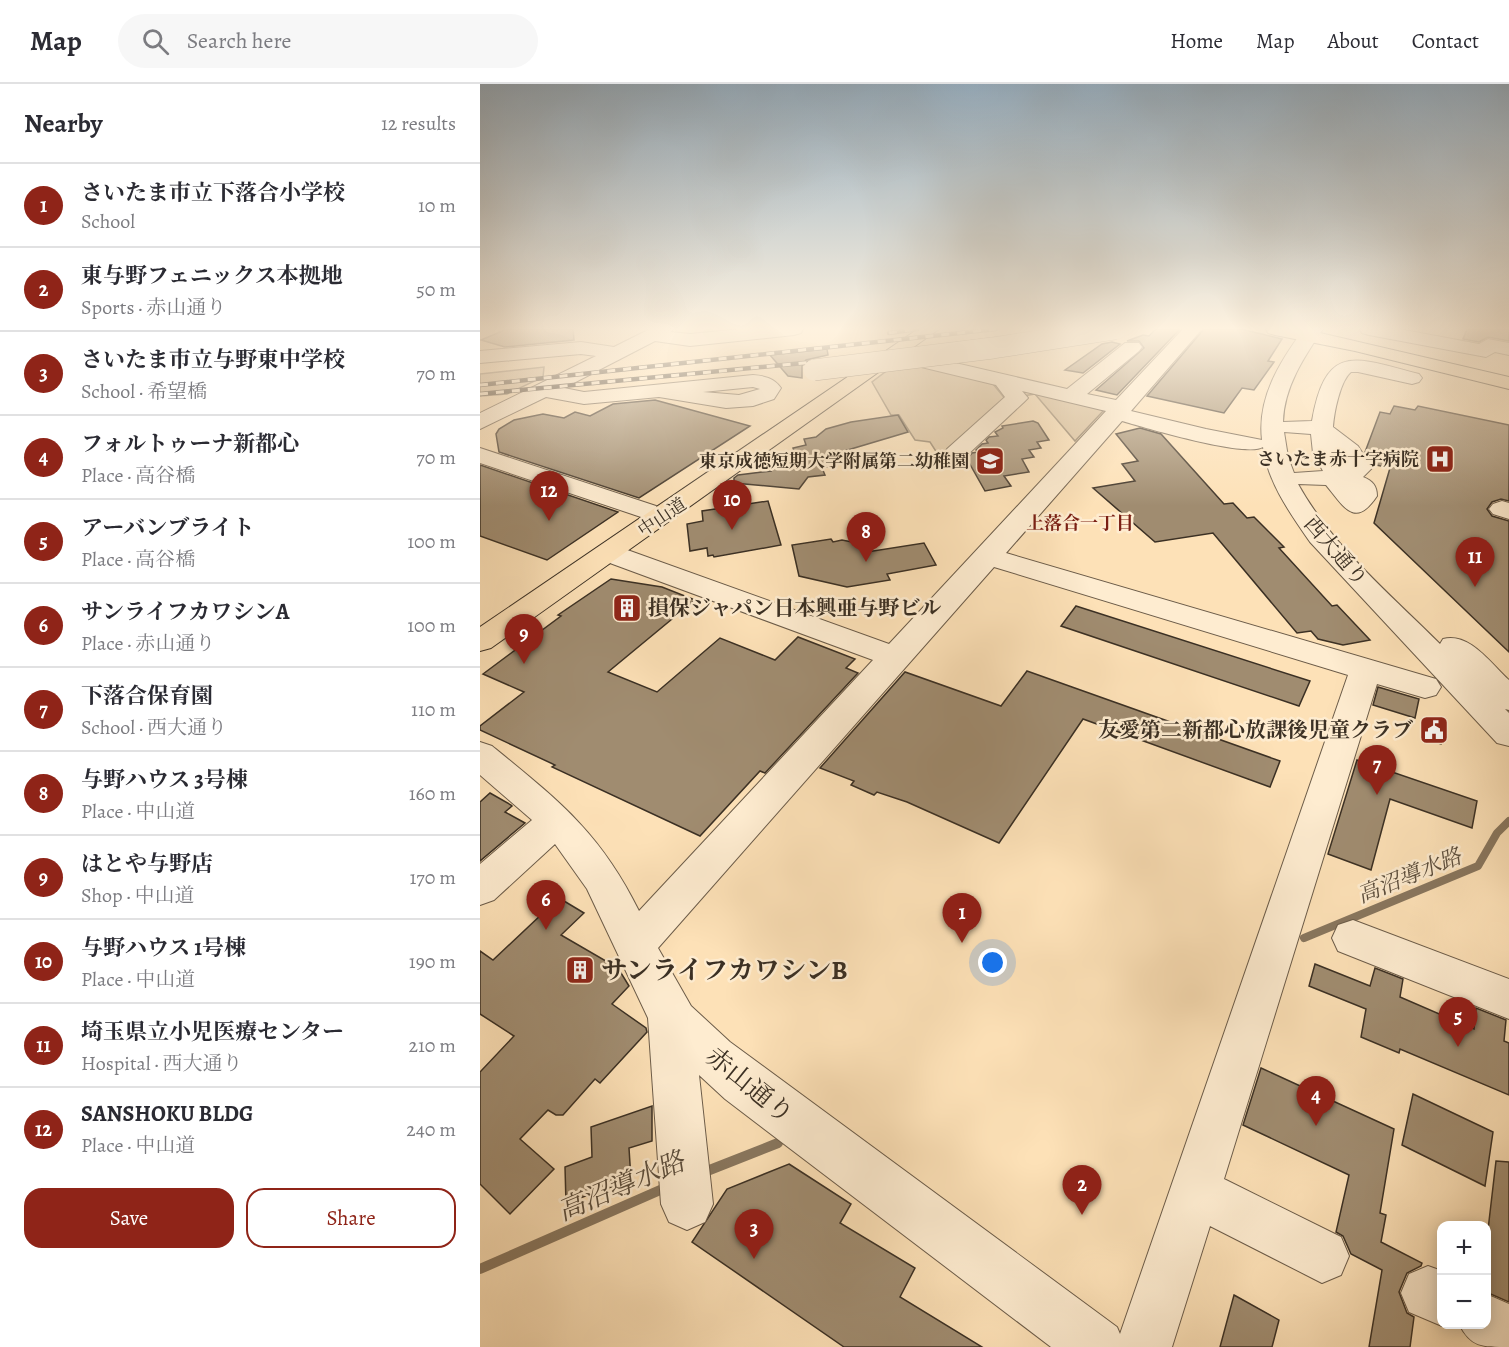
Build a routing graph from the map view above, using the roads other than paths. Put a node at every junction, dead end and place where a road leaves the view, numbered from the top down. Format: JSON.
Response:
{"nodes":[{"id":1,"x":547,"y":388,"type":"edge"},
{"id":2,"x":686,"y":388,"type":"edge"},
{"id":3,"x":714,"y":388,"type":"edge"},
{"id":4,"x":755,"y":388,"type":"edge"},
{"id":5,"x":770,"y":388,"type":"edge"},
{"id":6,"x":835,"y":388,"type":"edge"},
{"id":7,"x":840,"y":388,"type":"edge"},
{"id":8,"x":1009,"y":388,"type":"edge"},
{"id":9,"x":1037,"y":388,"type":"edge"},
{"id":10,"x":1081,"y":388,"type":"edge"},
{"id":11,"x":1144,"y":388,"type":"edge"},
{"id":12,"x":1280,"y":388,"type":"edge"},
{"id":13,"x":1300,"y":388,"type":"edge"},
{"id":14,"x":1323,"y":388,"type":"edge"},
{"id":15,"x":543,"y":390,"type":"junction"},
{"id":16,"x":662,"y":391,"type":"junction"},
{"id":17,"x":1071,"y":396,"type":"junction"},
{"id":18,"x":1124,"y":412,"type":"junction"},
{"id":19,"x":480,"y":422,"type":"edge"},
{"id":20,"x":1290,"y":427,"type":"junction"},
{"id":21,"x":1254,"y":444,"type":"dead end"},
{"id":22,"x":956,"y":454,"type":"dead end"},
{"id":23,"x":480,"y":455,"type":"edge"},
{"id":24,"x":1303,"y":478,"type":"junction"},
{"id":25,"x":1333,"y":478,"type":"dead end"},
{"id":26,"x":646,"y":511,"type":"junction"},
{"id":27,"x":609,"y":553,"type":"junction"},
{"id":28,"x":987,"y":556,"type":"junction"},
{"id":29,"x":480,"y":627,"type":"edge"},
{"id":30,"x":480,"y":641,"type":"edge"},
{"id":31,"x":895,"y":657,"type":"junction"},
{"id":32,"x":1366,"y":669,"type":"junction"},
{"id":33,"x":1425,"y":687,"type":"dead end"},
{"id":34,"x":1509,"y":699,"type":"edge"},
{"id":35,"x":1509,"y":734,"type":"edge"},
{"id":36,"x":480,"y":755,"type":"edge"},
{"id":37,"x":556,"y":821,"type":"junction"},
{"id":38,"x":480,"y":888,"type":"edge"},
{"id":39,"x":1353,"y":938,"type":"dead end"},
{"id":40,"x":636,"y":943,"type":"junction"},
{"id":41,"x":1509,"y":999,"type":"edge"},
{"id":42,"x":670,"y":1015,"type":"junction"},
{"id":43,"x":685,"y":1187,"type":"dead end"},
{"id":44,"x":1196,"y":1191,"type":"junction"},
{"id":45,"x":1322,"y":1256,"type":"dead end"},
{"id":46,"x":1491,"y":1325,"type":"edge"},
{"id":47,"x":1509,"y":1334,"type":"edge"},
{"id":48,"x":1097,"y":1347,"type":"edge"},
{"id":49,"x":1144,"y":1347,"type":"edge"}],
"edges":[{"from":1,"to":15,"type":"street"},
{"from":2,"to":16,"type":"street"},
{"from":3,"to":4,"type":"street"},
{"from":5,"to":16,"type":"street"},
{"from":6,"to":26,"type":"main road","name":"中山道"},
{"from":7,"to":27,"type":"main road","name":"中山道"},
{"from":8,"to":22,"type":"street"},
{"from":9,"to":17,"type":"street"},
{"from":10,"to":17,"type":"street"},
{"from":11,"to":18,"type":"street"},
{"from":12,"to":35,"type":"street","name":"西大通り"},
{"from":13,"to":20,"type":"street","name":"西大通り"},
{"from":14,"to":20,"type":"street"},
{"from":15,"to":16,"type":"street"},
{"from":15,"to":19,"type":"street"},
{"from":17,"to":18,"type":"street"},
{"from":18,"to":21,"type":"street"},
{"from":18,"to":28,"type":"street"},
{"from":20,"to":24,"type":"street","name":"西大通り"},
{"from":23,"to":26,"type":"street"},
{"from":24,"to":25,"type":"street"},
{"from":24,"to":34,"type":"street","name":"西大通り"},
{"from":26,"to":29,"type":"main road","name":"中山道"},
{"from":27,"to":30,"type":"main road","name":"中山道"},
{"from":27,"to":31,"type":"street"},
{"from":28,"to":31,"type":"street"},
{"from":28,"to":32,"type":"street"},
{"from":31,"to":40,"type":"street"},
{"from":32,"to":33,"type":"street"},
{"from":32,"to":44,"type":"street"},
{"from":36,"to":37,"type":"street","name":"赤山通り"},
{"from":37,"to":38,"type":"street"},
{"from":37,"to":40,"type":"street","name":"赤山通り"},
{"from":39,"to":41,"type":"street"},
{"from":40,"to":42,"type":"street","name":"赤山通り"},
{"from":42,"to":43,"type":"street"},
{"from":42,"to":48,"type":"street","name":"赤山通り"},
{"from":44,"to":45,"type":"street"},
{"from":44,"to":49,"type":"street"},
{"from":46,"to":47,"type":"street"}]}
